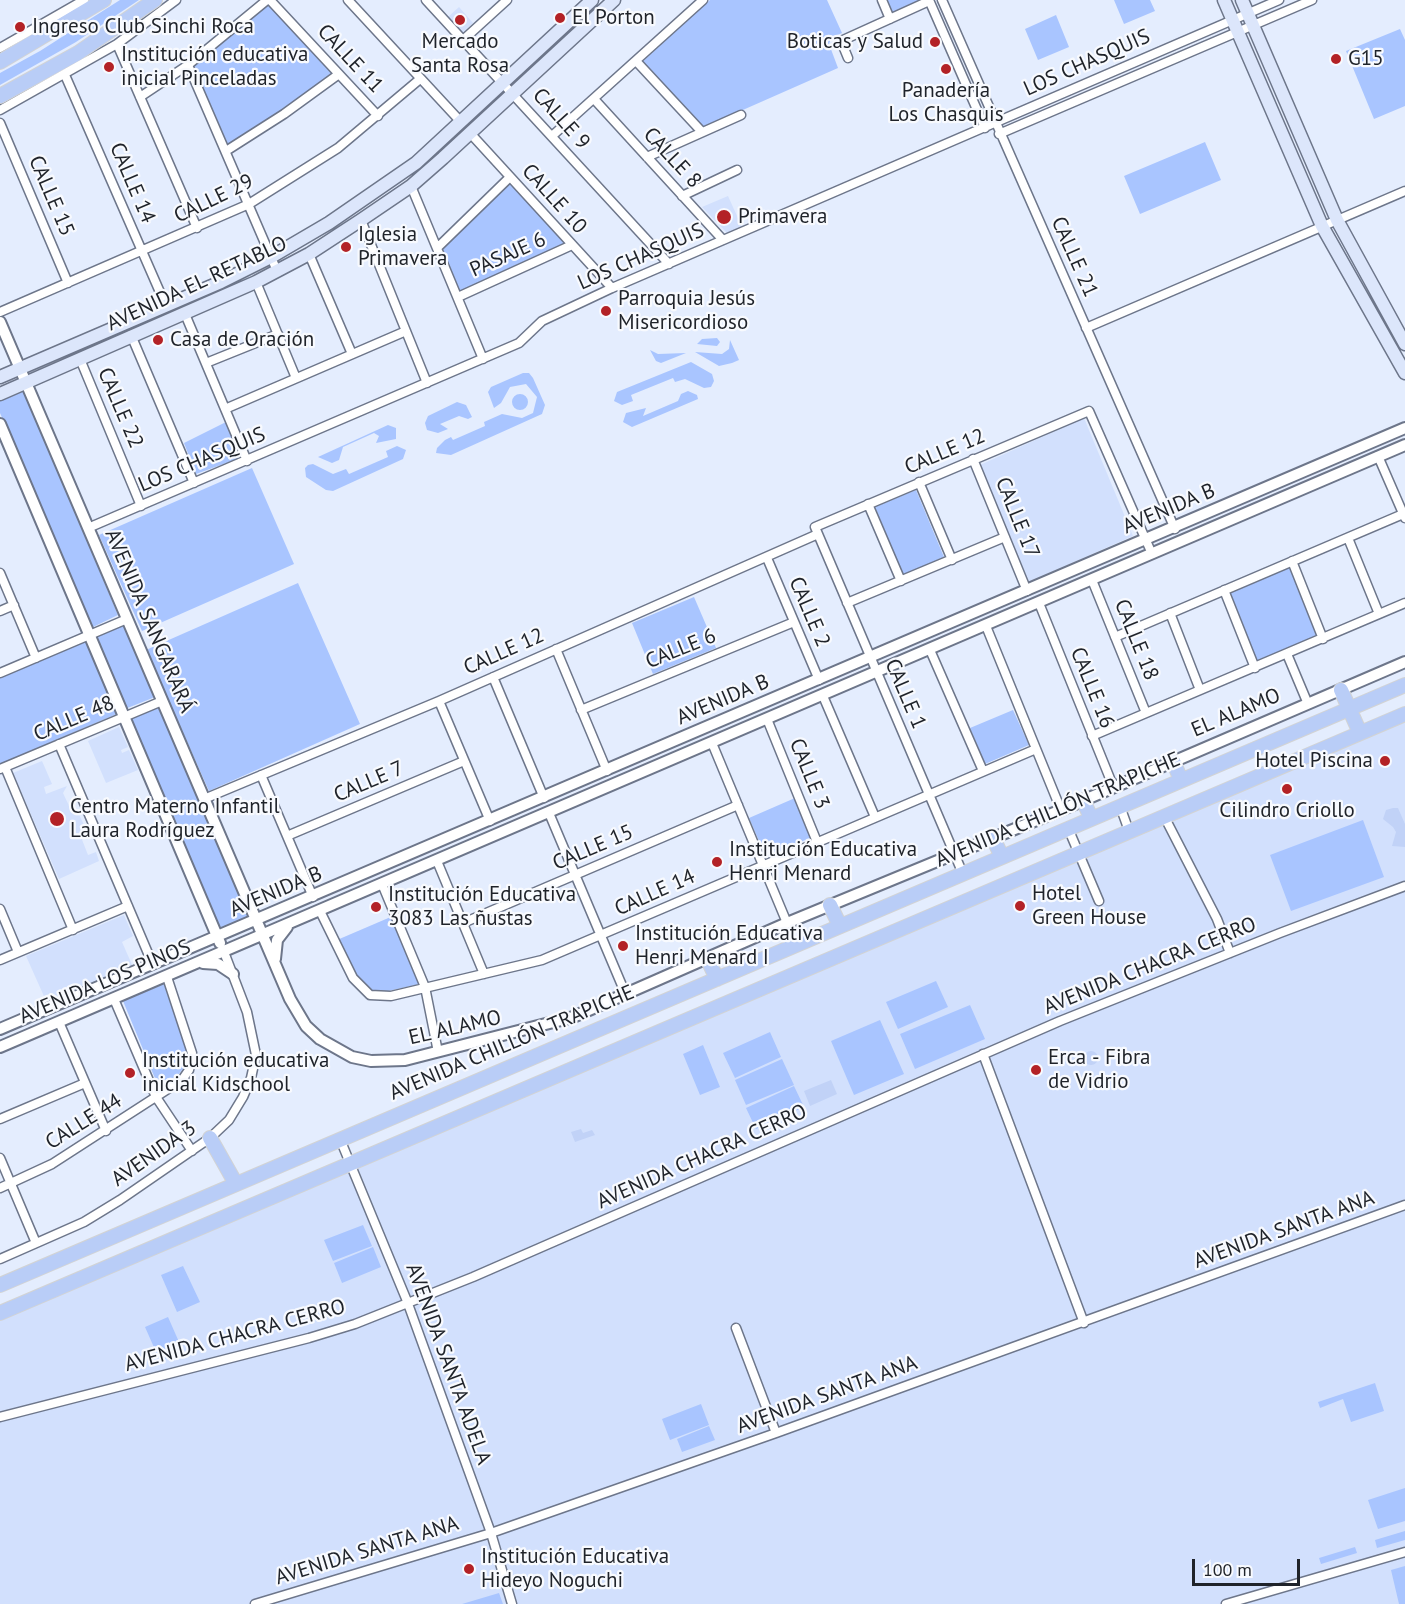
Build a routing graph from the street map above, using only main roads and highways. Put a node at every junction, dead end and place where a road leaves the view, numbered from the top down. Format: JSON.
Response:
{"nodes":[{"id":1,"x":104,"y":0,"type":"edge"},
{"id":2,"x":155,"y":0,"type":"edge"},
{"id":3,"x":592,"y":0,"type":"edge"},
{"id":4,"x":614,"y":0,"type":"edge"},
{"id":5,"x":1224,"y":0,"type":"edge"},
{"id":6,"x":1242,"y":0,"type":"edge"},
{"id":7,"x":0,"y":62,"type":"edge"},
{"id":8,"x":0,"y":96,"type":"edge"},
{"id":9,"x":1294,"y":120,"type":"junction"},
{"id":10,"x":1280,"y":127,"type":"junction"},
{"id":11,"x":1387,"y":312,"type":"junction"},
{"id":12,"x":1374,"y":319,"type":"junction"},
{"id":13,"x":1405,"y":344,"type":"edge"},
{"id":14,"x":1405,"y":373,"type":"edge"},
{"id":15,"x":0,"y":377,"type":"edge"},
{"id":16,"x":0,"y":394,"type":"edge"},
{"id":17,"x":1405,"y":685,"type":"edge"},
{"id":18,"x":1341,"y":690,"type":"road end"},
{"id":19,"x":1350,"y":709,"type":"junction"},
{"id":20,"x":1405,"y":714,"type":"edge"},
{"id":21,"x":1360,"y":733,"type":"junction"},
{"id":22,"x":1173,"y":761,"type":"road end"},
{"id":23,"x":1181,"y":780,"type":"junction"},
{"id":24,"x":1083,"y":800,"type":"road end"},
{"id":25,"x":1091,"y":819,"type":"junction"},
{"id":26,"x":993,"y":838,"type":"road end"},
{"id":27,"x":1002,"y":857,"type":"junction"},
{"id":28,"x":942,"y":883,"type":"junction"},
{"id":29,"x":830,"y":905,"type":"road end"},
{"id":30,"x":952,"y":906,"type":"junction"},
{"id":31,"x":874,"y":912,"type":"junction"},
{"id":32,"x":840,"y":926,"type":"junction"},
{"id":33,"x":884,"y":935,"type":"junction"},
{"id":34,"x":708,"y":960,"type":"road end"},
{"id":35,"x":762,"y":960,"type":"junction"},
{"id":36,"x":717,"y":979,"type":"junction"},
{"id":37,"x":772,"y":983,"type":"junction"},
{"id":38,"x":557,"y":1047,"type":"junction"},
{"id":39,"x":504,"y":1070,"type":"junction"},
{"id":40,"x":567,"y":1071,"type":"junction"},
{"id":41,"x":514,"y":1094,"type":"junction"},
{"id":42,"x":210,"y":1138,"type":"road end"},
{"id":43,"x":272,"y":1169,"type":"junction"},
{"id":44,"x":237,"y":1184,"type":"junction"},
{"id":45,"x":282,"y":1192,"type":"junction"},
{"id":46,"x":192,"y":1203,"type":"junction"},
{"id":47,"x":202,"y":1227,"type":"junction"},
{"id":48,"x":46,"y":1265,"type":"junction"},
{"id":49,"x":0,"y":1285,"type":"edge"},
{"id":50,"x":57,"y":1288,"type":"junction"},
{"id":51,"x":0,"y":1313,"type":"edge"}],
"edges":[{"from":1,"to":7,"type":"main road"},
{"from":2,"to":8,"type":"main road"},
{"from":3,"to":15,"type":"main road","name":"AVENIDA EL RETABLO"},
{"from":4,"to":16,"type":"main road","name":"AVENIDA EL RETABLO"},
{"from":5,"to":10,"type":"main road"},
{"from":6,"to":9,"type":"main road"},
{"from":9,"to":10,"type":"main road"},
{"from":9,"to":11,"type":"main road"},
{"from":10,"to":12,"type":"main road"},
{"from":11,"to":12,"type":"main road"},
{"from":11,"to":13,"type":"main road"},
{"from":12,"to":14,"type":"main road"},
{"from":17,"to":19,"type":"main road","name":"AVENIDA CHILLÓN TRAPICHE"},
{"from":18,"to":19,"type":"main road"},
{"from":19,"to":21,"type":"main road"},
{"from":19,"to":23,"type":"main road","name":"AVENIDA CHILLÓN TRAPICHE"},
{"from":20,"to":21,"type":"main road"},
{"from":21,"to":30,"type":"main road"},
{"from":22,"to":23,"type":"main road"},
{"from":23,"to":25,"type":"main road","name":"AVENIDA CHILLÓN TRAPICHE"},
{"from":24,"to":25,"type":"main road"},
{"from":25,"to":27,"type":"main road","name":"AVENIDA CHILLÓN TRAPICHE"},
{"from":26,"to":27,"type":"main road"},
{"from":27,"to":28,"type":"main road","name":"AVENIDA CHILLÓN TRAPICHE"},
{"from":28,"to":30,"type":"main road"},
{"from":28,"to":31,"type":"main road","name":"AVENIDA CHILLÓN TRAPICHE"},
{"from":29,"to":32,"type":"main road"},
{"from":30,"to":33,"type":"main road"},
{"from":31,"to":32,"type":"main road","name":"AVENIDA CHILLÓN TRAPICHE"},
{"from":31,"to":33,"type":"main road"},
{"from":32,"to":35,"type":"main road","name":"AVENIDA CHILLÓN TRAPICHE"},
{"from":33,"to":37,"type":"main road"},
{"from":34,"to":36,"type":"main road"},
{"from":35,"to":36,"type":"main road","name":"AVENIDA CHILLÓN TRAPICHE"},
{"from":35,"to":37,"type":"main road"},
{"from":36,"to":38,"type":"main road","name":"AVENIDA CHILLÓN TRAPICHE"},
{"from":37,"to":40,"type":"main road"},
{"from":38,"to":39,"type":"main road","name":"AVENIDA CHILLÓN TRAPICHE"},
{"from":38,"to":40,"type":"main road"},
{"from":39,"to":41,"type":"main road"},
{"from":39,"to":43,"type":"main road","name":"AVENIDA CHILLÓN TRAPICHE"},
{"from":40,"to":41,"type":"main road"},
{"from":41,"to":45,"type":"main road"},
{"from":42,"to":44,"type":"main road"},
{"from":43,"to":44,"type":"main road","name":"AVENIDA CHILLÓN TRAPICHE"},
{"from":43,"to":45,"type":"main road"},
{"from":44,"to":46,"type":"main road","name":"AVENIDA CHILLÓN TRAPICHE"},
{"from":45,"to":47,"type":"main road"},
{"from":46,"to":47,"type":"main road"},
{"from":46,"to":48,"type":"main road","name":"AVENIDA CHILLÓN TRAPICHE"},
{"from":47,"to":50,"type":"main road"},
{"from":48,"to":49,"type":"main road","name":"AVENIDA CHILLÓN TRAPICHE"},
{"from":48,"to":50,"type":"main road"},
{"from":50,"to":51,"type":"main road"}]}
